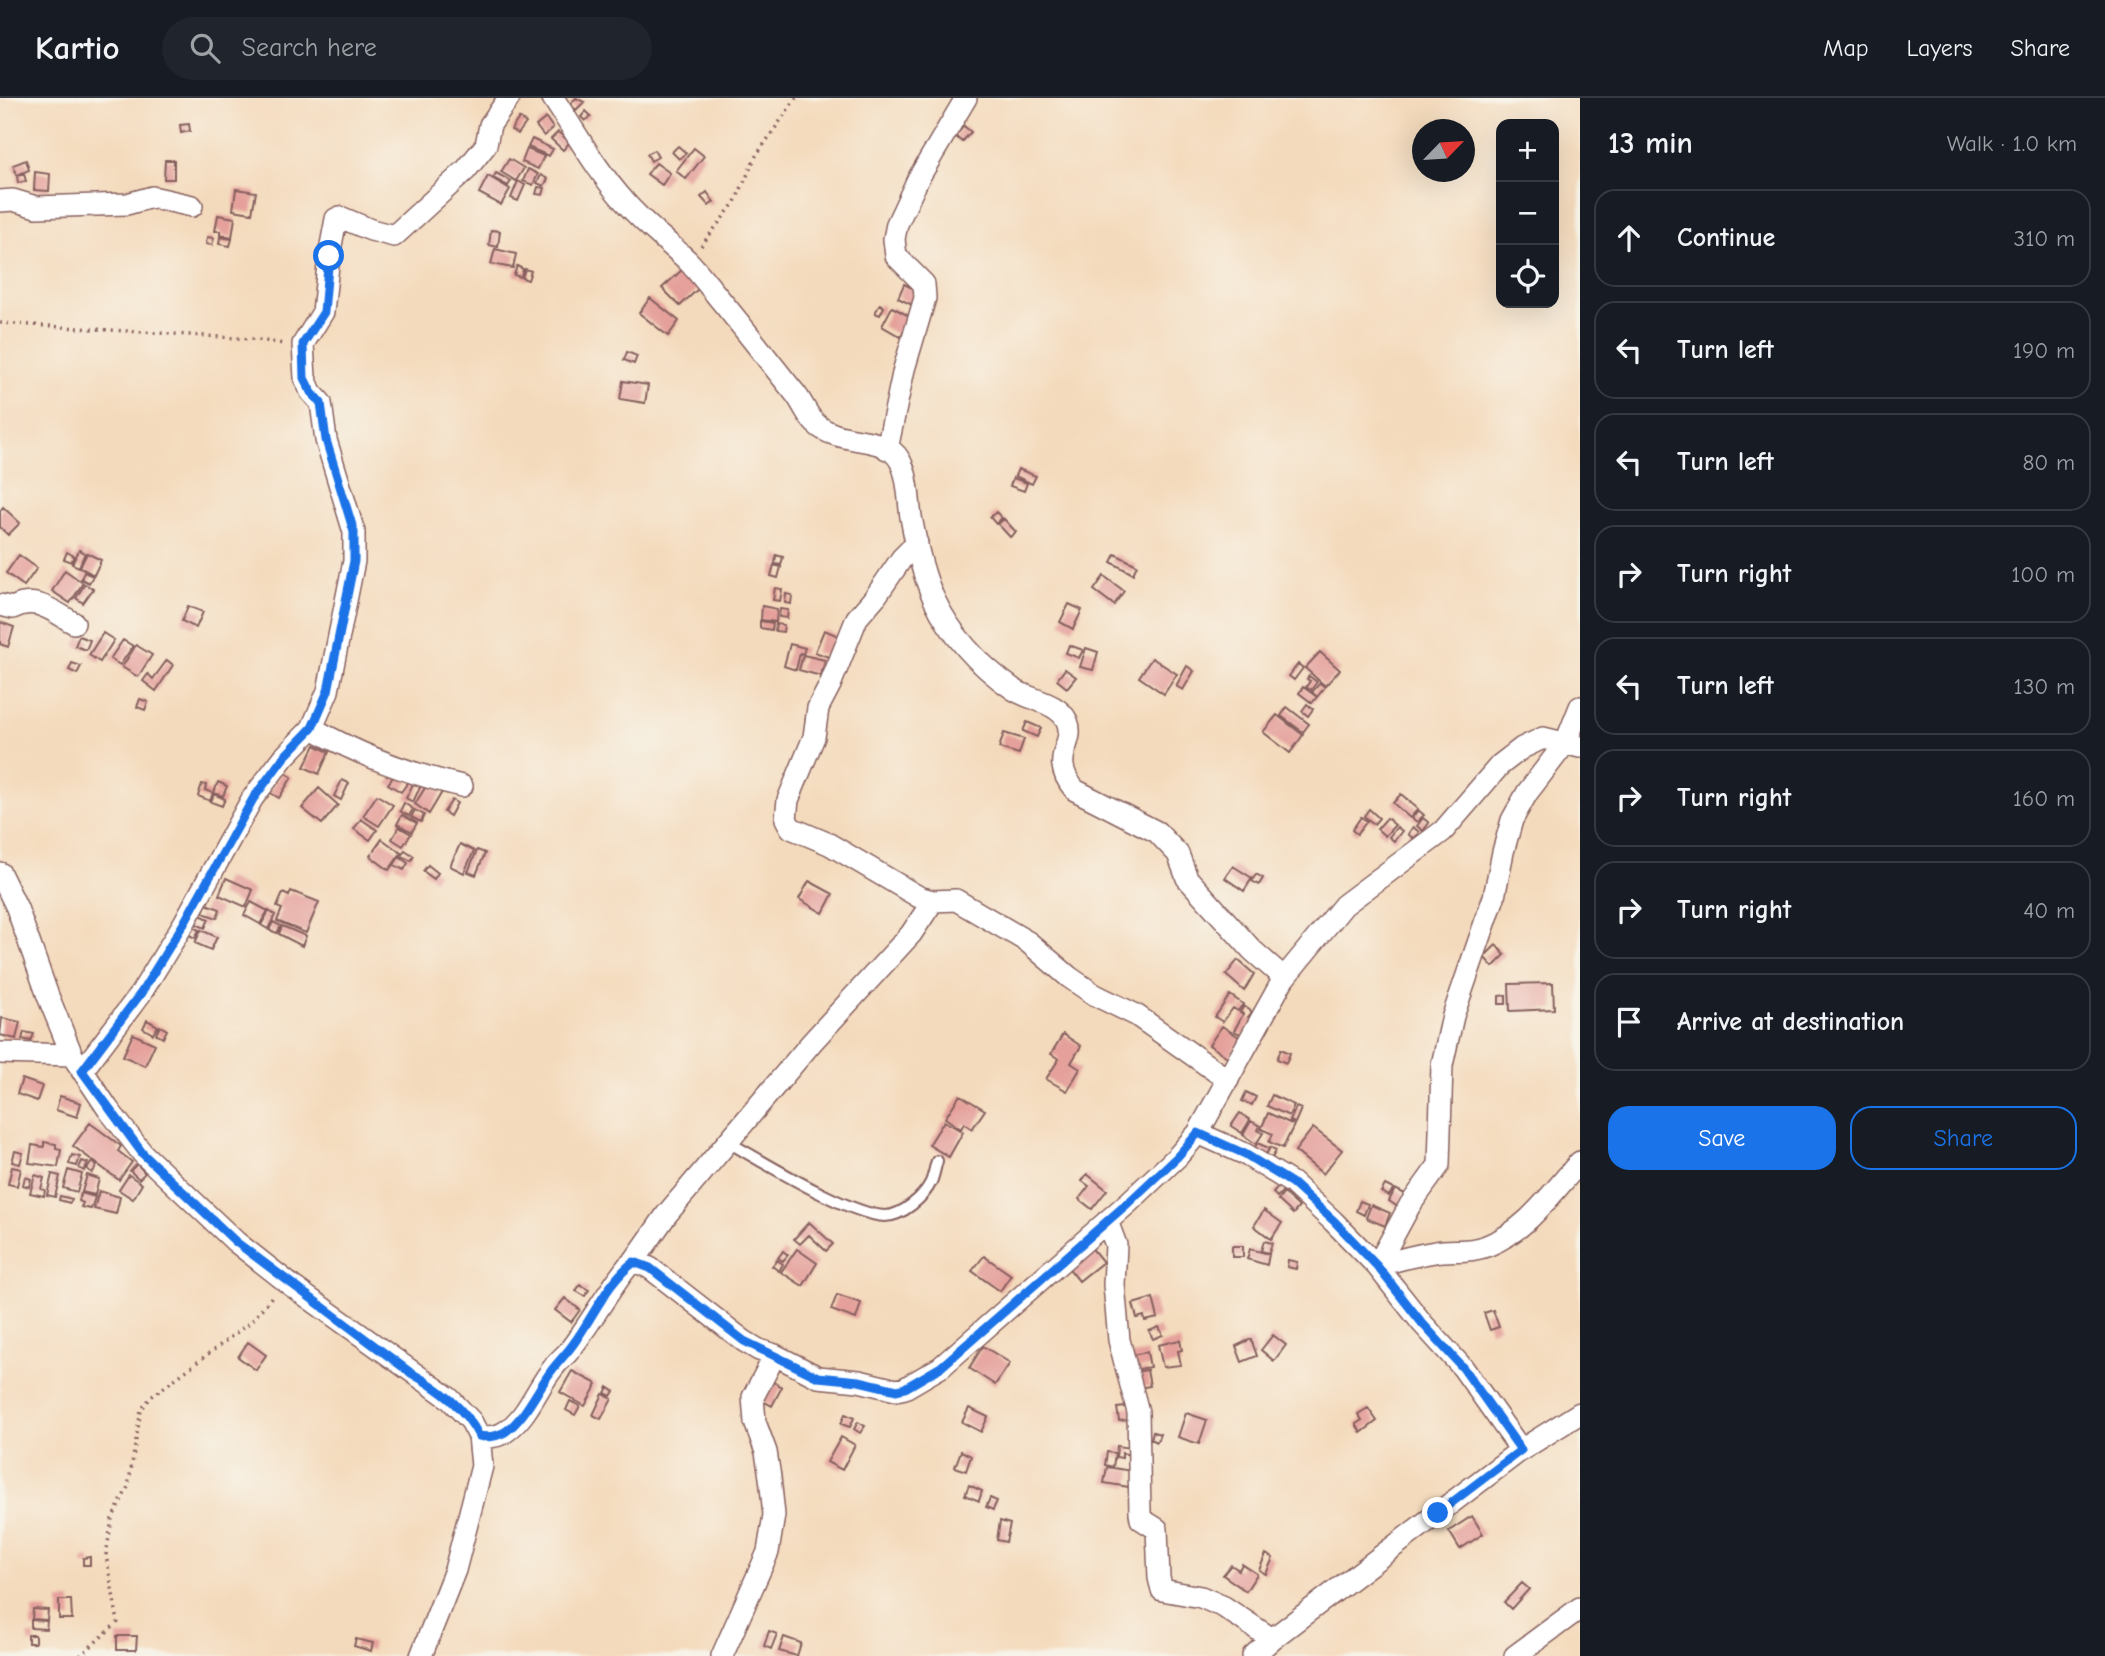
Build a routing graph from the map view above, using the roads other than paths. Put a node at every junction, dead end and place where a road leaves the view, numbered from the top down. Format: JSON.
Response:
{"nodes":[{"id":1,"x":509,"y":98,"type":"edge"},
{"id":2,"x":553,"y":98,"type":"edge"},
{"id":3,"x":966,"y":98,"type":"edge"},
{"id":4,"x":0,"y":201,"type":"edge"},
{"id":5,"x":192,"y":206,"type":"dead end"},
{"id":6,"x":887,"y":449,"type":"junction"},
{"id":7,"x":917,"y":543,"type":"junction"},
{"id":8,"x":0,"y":605,"type":"edge"},
{"id":9,"x":74,"y":623,"type":"dead end"},
{"id":10,"x":1580,"y":707,"type":"edge"},
{"id":11,"x":312,"y":728,"type":"junction"},
{"id":12,"x":1573,"y":745,"type":"edge"},
{"id":13,"x":462,"y":786,"type":"dead end"},
{"id":14,"x":0,"y":873,"type":"edge"},
{"id":15,"x":933,"y":901,"type":"junction"},
{"id":16,"x":1284,"y":978,"type":"junction"},
{"id":17,"x":0,"y":1053,"type":"edge"},
{"id":18,"x":77,"y":1063,"type":"junction"},
{"id":19,"x":1228,"y":1080,"type":"junction"},
{"id":20,"x":1198,"y":1133,"type":"junction"},
{"id":21,"x":728,"y":1142,"type":"junction"},
{"id":22,"x":937,"y":1161,"type":"dead end"},
{"id":23,"x":1580,"y":1162,"type":"edge"},
{"id":24,"x":1107,"y":1221,"type":"junction"},
{"id":25,"x":634,"y":1262,"type":"junction"},
{"id":26,"x":1377,"y":1266,"type":"junction"},
{"id":27,"x":775,"y":1355,"type":"junction"},
{"id":28,"x":1580,"y":1413,"type":"edge"},
{"id":29,"x":479,"y":1436,"type":"junction"},
{"id":30,"x":1521,"y":1450,"type":"junction"},
{"id":31,"x":1580,"y":1608,"type":"edge"},
{"id":32,"x":1272,"y":1639,"type":"junction"},
{"id":33,"x":428,"y":1653,"type":"edge"},
{"id":34,"x":722,"y":1656,"type":"edge"},
{"id":35,"x":1253,"y":1656,"type":"edge"},
{"id":36,"x":1515,"y":1656,"type":"edge"}],
"edges":[{"from":1,"to":11,"type":"street"},
{"from":2,"to":6,"type":"street"},
{"from":3,"to":6,"type":"street"},
{"from":4,"to":5,"type":"street"},
{"from":6,"to":7,"type":"street"},
{"from":7,"to":15,"type":"street"},
{"from":7,"to":16,"type":"street"},
{"from":8,"to":9,"type":"street"},
{"from":10,"to":12,"type":"street"},
{"from":11,"to":13,"type":"street"},
{"from":11,"to":18,"type":"street"},
{"from":12,"to":16,"type":"street"},
{"from":12,"to":26,"type":"street"},
{"from":14,"to":18,"type":"street"},
{"from":15,"to":19,"type":"street"},
{"from":15,"to":21,"type":"street"},
{"from":16,"to":19,"type":"street"},
{"from":17,"to":18,"type":"street"},
{"from":18,"to":29,"type":"street"},
{"from":19,"to":20,"type":"street"},
{"from":20,"to":24,"type":"street"},
{"from":20,"to":26,"type":"street"},
{"from":21,"to":22,"type":"lane"},
{"from":21,"to":25,"type":"street"},
{"from":23,"to":26,"type":"street"},
{"from":24,"to":27,"type":"street"},
{"from":24,"to":32,"type":"street"},
{"from":25,"to":27,"type":"street"},
{"from":25,"to":29,"type":"street"},
{"from":26,"to":30,"type":"street"},
{"from":27,"to":34,"type":"street"},
{"from":28,"to":30,"type":"street"},
{"from":29,"to":33,"type":"street"},
{"from":30,"to":32,"type":"street"},
{"from":31,"to":36,"type":"street"},
{"from":32,"to":35,"type":"street"}]}
